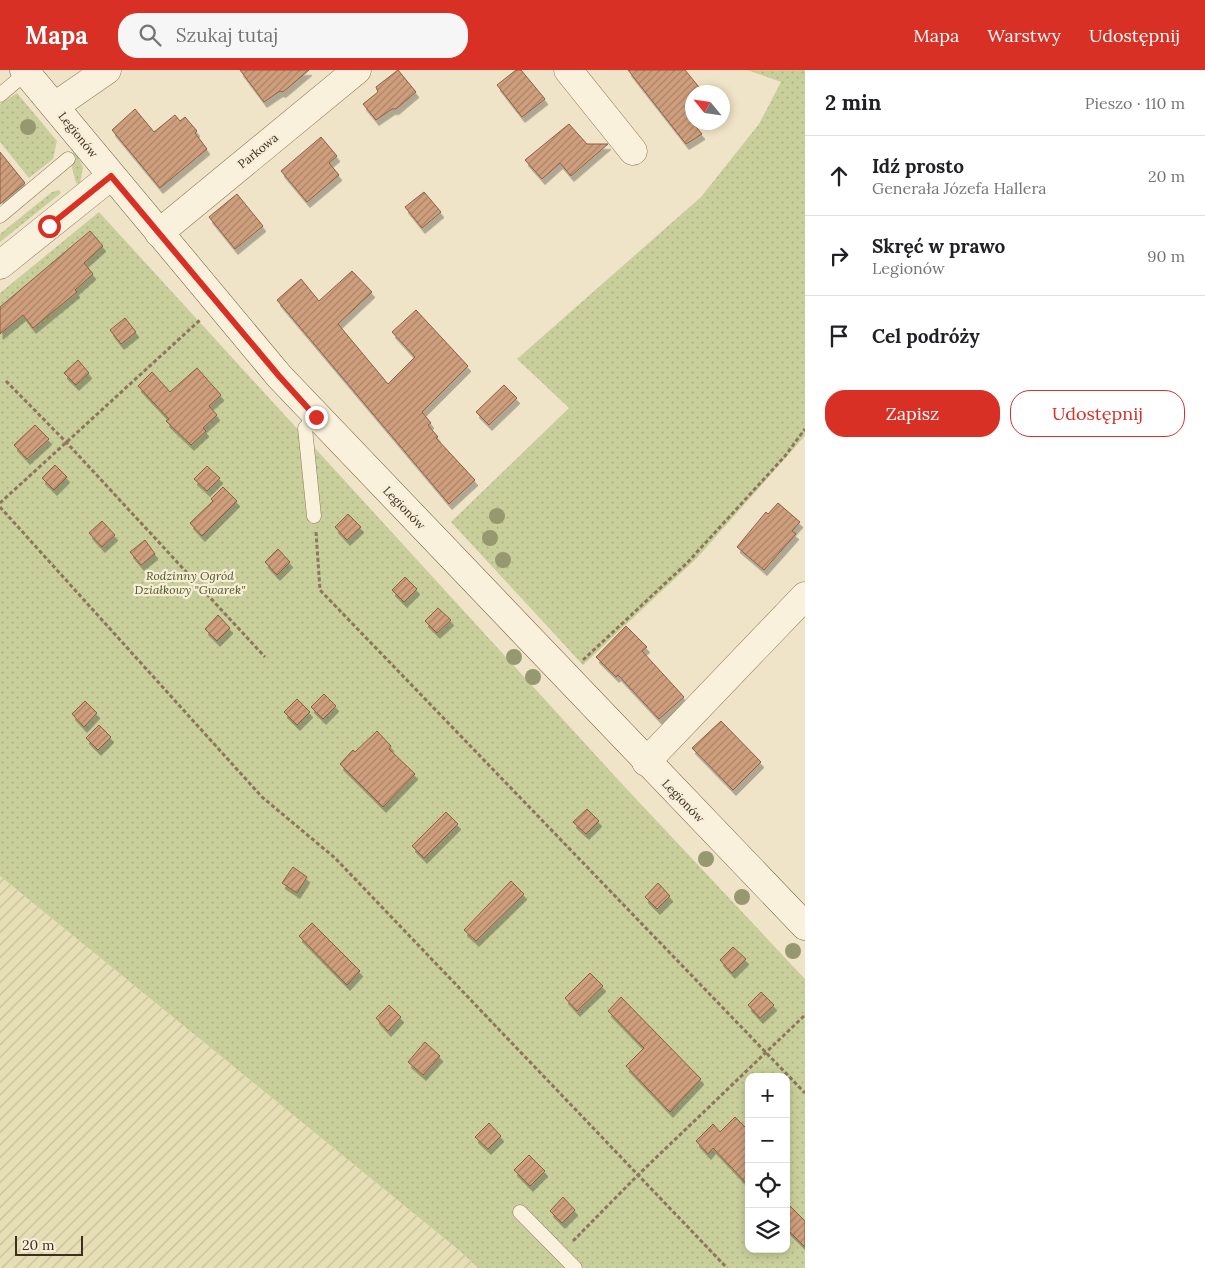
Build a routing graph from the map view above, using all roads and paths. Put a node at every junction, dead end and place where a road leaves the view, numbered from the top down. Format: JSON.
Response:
{"nodes":[{"id":1,"x":107,"y":70,"type":"edge"},
{"id":2,"x":357,"y":70,"type":"edge"},
{"id":3,"x":568,"y":70,"type":"edge"},
{"id":4,"x":25,"y":71,"type":"edge"},
{"id":5,"x":0,"y":95,"type":"edge"},
{"id":6,"x":55,"y":106,"type":"junction"},
{"id":7,"x":633,"y":151,"type":"dead end"},
{"id":8,"x":68,"y":159,"type":"dead end"},
{"id":9,"x":111,"y":176,"type":"junction"},
{"id":10,"x":0,"y":216,"type":"edge"},
{"id":11,"x":159,"y":233,"type":"junction"},
{"id":12,"x":0,"y":265,"type":"edge"},
{"id":13,"x":198,"y":322,"type":"dead end"},
{"id":14,"x":6,"y":381,"type":"dead end"},
{"id":15,"x":316,"y":417,"type":"junction"},
{"id":16,"x":805,"y":429,"type":"edge"},
{"id":17,"x":67,"y":443,"type":"junction"},
{"id":18,"x":0,"y":503,"type":"edge"},
{"id":19,"x":0,"y":507,"type":"edge"},
{"id":20,"x":314,"y":516,"type":"joint"},
{"id":21,"x":805,"y":596,"type":"edge"},
{"id":22,"x":264,"y":657,"type":"dead end"},
{"id":23,"x":576,"y":667,"type":"dead end"},
{"id":24,"x":646,"y":762,"type":"junction"},
{"id":25,"x":805,"y":926,"type":"edge"},
{"id":26,"x":805,"y":1015,"type":"edge"},
{"id":27,"x":767,"y":1053,"type":"junction"},
{"id":28,"x":805,"y":1093,"type":"edge"},
{"id":29,"x":638,"y":1175,"type":"junction"},
{"id":30,"x":520,"y":1212,"type":"dead end"},
{"id":31,"x":561,"y":1253,"type":"junction"},
{"id":32,"x":575,"y":1268,"type":"edge"},
{"id":33,"x":727,"y":1268,"type":"edge"}],
"edges":[{"from":1,"to":6,"type":"street"},
{"from":2,"to":11,"type":"street","name":"Parkowa"},
{"from":3,"to":7,"type":"street"},
{"from":4,"to":5,"type":"lane"},
{"from":4,"to":6,"type":"street","name":"Legionów"},
{"from":6,"to":9,"type":"street","name":"Legionów"},
{"from":8,"to":10,"type":"lane"},
{"from":9,"to":11,"type":"street","name":"Legionów"},
{"from":9,"to":12,"type":"street"},
{"from":11,"to":15,"type":"street","name":"Legionów"},
{"from":13,"to":17,"type":"path"},
{"from":14,"to":17,"type":"path"},
{"from":15,"to":20,"type":"lane"},
{"from":15,"to":24,"type":"street","name":"Legionów"},
{"from":16,"to":23,"type":"path"},
{"from":17,"to":18,"type":"path"},
{"from":17,"to":22,"type":"path"},
{"from":19,"to":29,"type":"path"},
{"from":20,"to":27,"type":"path"},
{"from":21,"to":24,"type":"street"},
{"from":24,"to":25,"type":"street","name":"Legionów"},
{"from":26,"to":27,"type":"path"},
{"from":27,"to":28,"type":"path"},
{"from":27,"to":29,"type":"path"},
{"from":29,"to":31,"type":"path"},
{"from":29,"to":33,"type":"path"},
{"from":30,"to":31,"type":"lane"},
{"from":31,"to":32,"type":"lane"}]}
